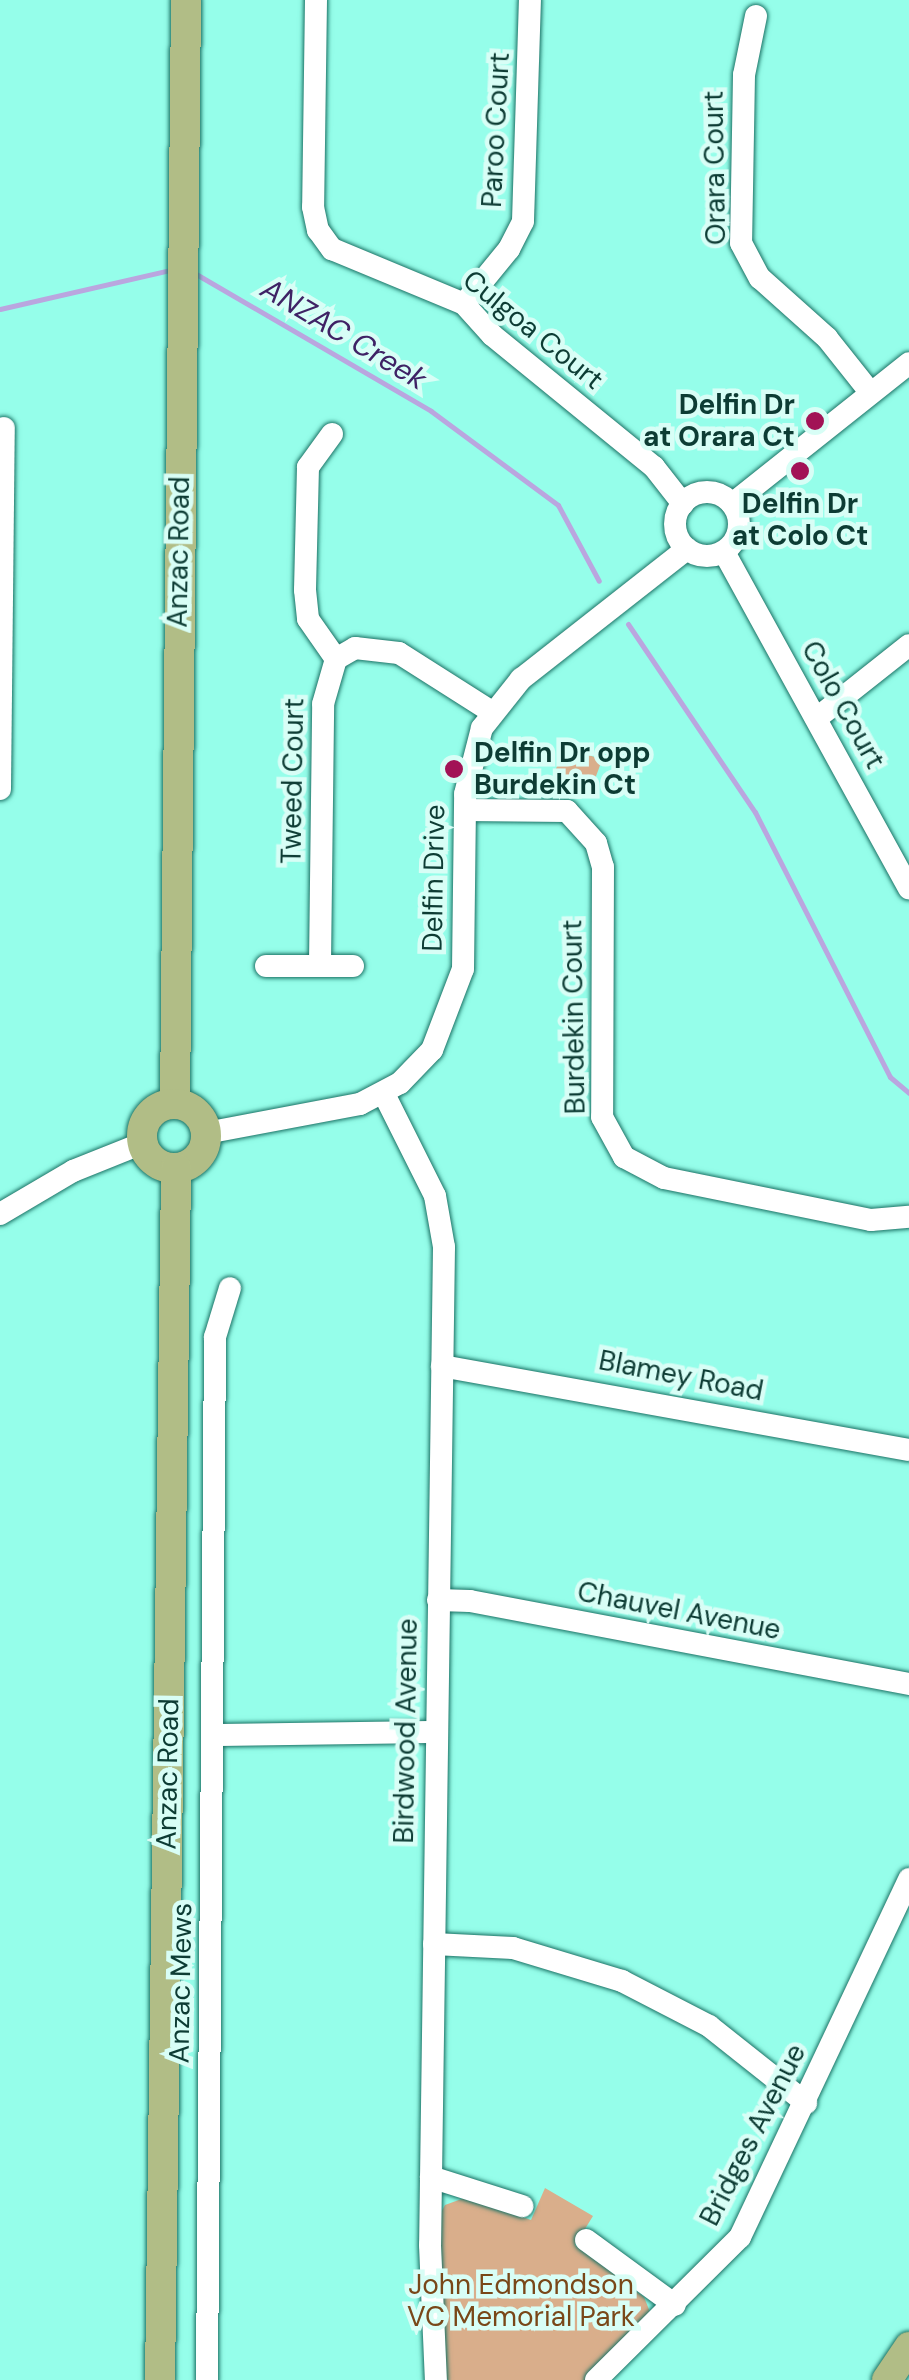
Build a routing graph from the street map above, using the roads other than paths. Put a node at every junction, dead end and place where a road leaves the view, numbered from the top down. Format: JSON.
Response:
{"nodes":[{"id":1,"x":186,"y":0,"type":"edge"},
{"id":2,"x":316,"y":0,"type":"edge"},
{"id":3,"x":530,"y":0,"type":"edge"},
{"id":4,"x":756,"y":16,"type":"dead end"},
{"id":5,"x":464,"y":304,"type":"junction"},
{"id":6,"x":909,"y":363,"type":"edge"},
{"id":7,"x":870,"y":392,"type":"junction"},
{"id":8,"x":4,"y":428,"type":"dead end"},
{"id":9,"x":332,"y":434,"type":"dead end"},
{"id":10,"x":683,"y":504,"type":"junction"},
{"id":11,"x":732,"y":504,"type":"junction"},
{"id":12,"x":686,"y":549,"type":"junction"},
{"id":13,"x":724,"y":552,"type":"junction"},
{"id":14,"x":909,"y":645,"type":"edge"},
{"id":15,"x":336,"y":659,"type":"junction"},
{"id":16,"x":492,"y":712,"type":"junction"},
{"id":17,"x":817,"y":718,"type":"junction"},
{"id":18,"x":0,"y":789,"type":"edge"},
{"id":19,"x":465,"y":810,"type":"junction"},
{"id":20,"x":909,"y":888,"type":"edge"},
{"id":21,"x":320,"y":964,"type":"junction"},
{"id":22,"x":266,"y":966,"type":"dead end"},
{"id":23,"x":353,"y":966,"type":"dead end"},
{"id":24,"x":384,"y":1094,"type":"junction"},
{"id":25,"x":175,"y":1104,"type":"junction"},
{"id":26,"x":206,"y":1133,"type":"junction"},
{"id":27,"x":142,"y":1143,"type":"junction"},
{"id":28,"x":176,"y":1168,"type":"junction"},
{"id":29,"x":0,"y":1214,"type":"edge"},
{"id":30,"x":909,"y":1217,"type":"edge"},
{"id":31,"x":230,"y":1288,"type":"dead end"},
{"id":32,"x":442,"y":1366,"type":"junction"},
{"id":33,"x":909,"y":1450,"type":"edge"},
{"id":34,"x":438,"y":1600,"type":"junction"},
{"id":35,"x":909,"y":1684,"type":"edge"},
{"id":36,"x":436,"y":1732,"type":"junction"},
{"id":37,"x":213,"y":1735,"type":"junction"},
{"id":38,"x":909,"y":1878,"type":"edge"},
{"id":39,"x":434,"y":1944,"type":"junction"},
{"id":40,"x":806,"y":2103,"type":"junction"},
{"id":41,"x":431,"y":2177,"type":"junction"},
{"id":42,"x":522,"y":2206,"type":"dead end"},
{"id":43,"x":586,"y":2240,"type":"dead end"},
{"id":44,"x":675,"y":2305,"type":"junction"},
{"id":45,"x":909,"y":2347,"type":"edge"},
{"id":46,"x":160,"y":2380,"type":"edge"},
{"id":47,"x":207,"y":2380,"type":"edge"},
{"id":48,"x":436,"y":2380,"type":"edge"},
{"id":49,"x":596,"y":2380,"type":"edge"},
{"id":50,"x":887,"y":2380,"type":"edge"}],
"edges":[{"from":1,"to":25,"type":"main road","name":"Anzac Road"},
{"from":2,"to":5,"type":"street","name":"Culgoa Court"},
{"from":3,"to":5,"type":"street","name":"Paroo Court"},
{"from":4,"to":7,"type":"street","name":"Orara Court"},
{"from":5,"to":10,"type":"street","name":"Culgoa Court"},
{"from":6,"to":7,"type":"street"},
{"from":7,"to":11,"type":"street"},
{"from":8,"to":18,"type":"street"},
{"from":9,"to":15,"type":"street"},
{"from":10,"to":11,"type":"street"},
{"from":10,"to":12,"type":"street"},
{"from":11,"to":13,"type":"street"},
{"from":12,"to":13,"type":"street"},
{"from":12,"to":16,"type":"street","name":"Delfin Drive"},
{"from":13,"to":17,"type":"street","name":"Colo Court"},
{"from":14,"to":17,"type":"street"},
{"from":15,"to":16,"type":"street"},
{"from":15,"to":21,"type":"street","name":"Tweed Court"},
{"from":16,"to":19,"type":"street","name":"Delfin Drive"},
{"from":17,"to":20,"type":"street","name":"Colo Court"},
{"from":19,"to":24,"type":"street","name":"Delfin Drive"},
{"from":19,"to":30,"type":"street","name":"Burdekin Court"},
{"from":21,"to":22,"type":"street"},
{"from":21,"to":23,"type":"street"},
{"from":24,"to":26,"type":"street","name":"Delfin Drive"},
{"from":24,"to":32,"type":"street","name":"Birdwood Avenue"},
{"from":25,"to":26,"type":"main road"},
{"from":25,"to":27,"type":"main road"},
{"from":26,"to":28,"type":"main road"},
{"from":27,"to":28,"type":"main road"},
{"from":27,"to":29,"type":"street"},
{"from":28,"to":46,"type":"main road","name":"Anzac Road"},
{"from":31,"to":37,"type":"street","name":"Anzac Mews"},
{"from":32,"to":33,"type":"street","name":"Blamey Road"},
{"from":32,"to":34,"type":"street","name":"Birdwood Avenue"},
{"from":34,"to":35,"type":"street","name":"Chauvel Avenue"},
{"from":34,"to":36,"type":"street","name":"Birdwood Avenue"},
{"from":36,"to":37,"type":"street"},
{"from":36,"to":39,"type":"street","name":"Birdwood Avenue"},
{"from":37,"to":47,"type":"street","name":"Anzac Mews"},
{"from":38,"to":40,"type":"street","name":"Bridges Avenue"},
{"from":39,"to":40,"type":"street"},
{"from":39,"to":41,"type":"street","name":"Birdwood Avenue"},
{"from":40,"to":44,"type":"street","name":"Bridges Avenue"},
{"from":41,"to":42,"type":"street"},
{"from":41,"to":48,"type":"street","name":"Birdwood Avenue"},
{"from":43,"to":44,"type":"street"},
{"from":44,"to":49,"type":"street","name":"Bridges Avenue"},
{"from":45,"to":50,"type":"main road"}]}
